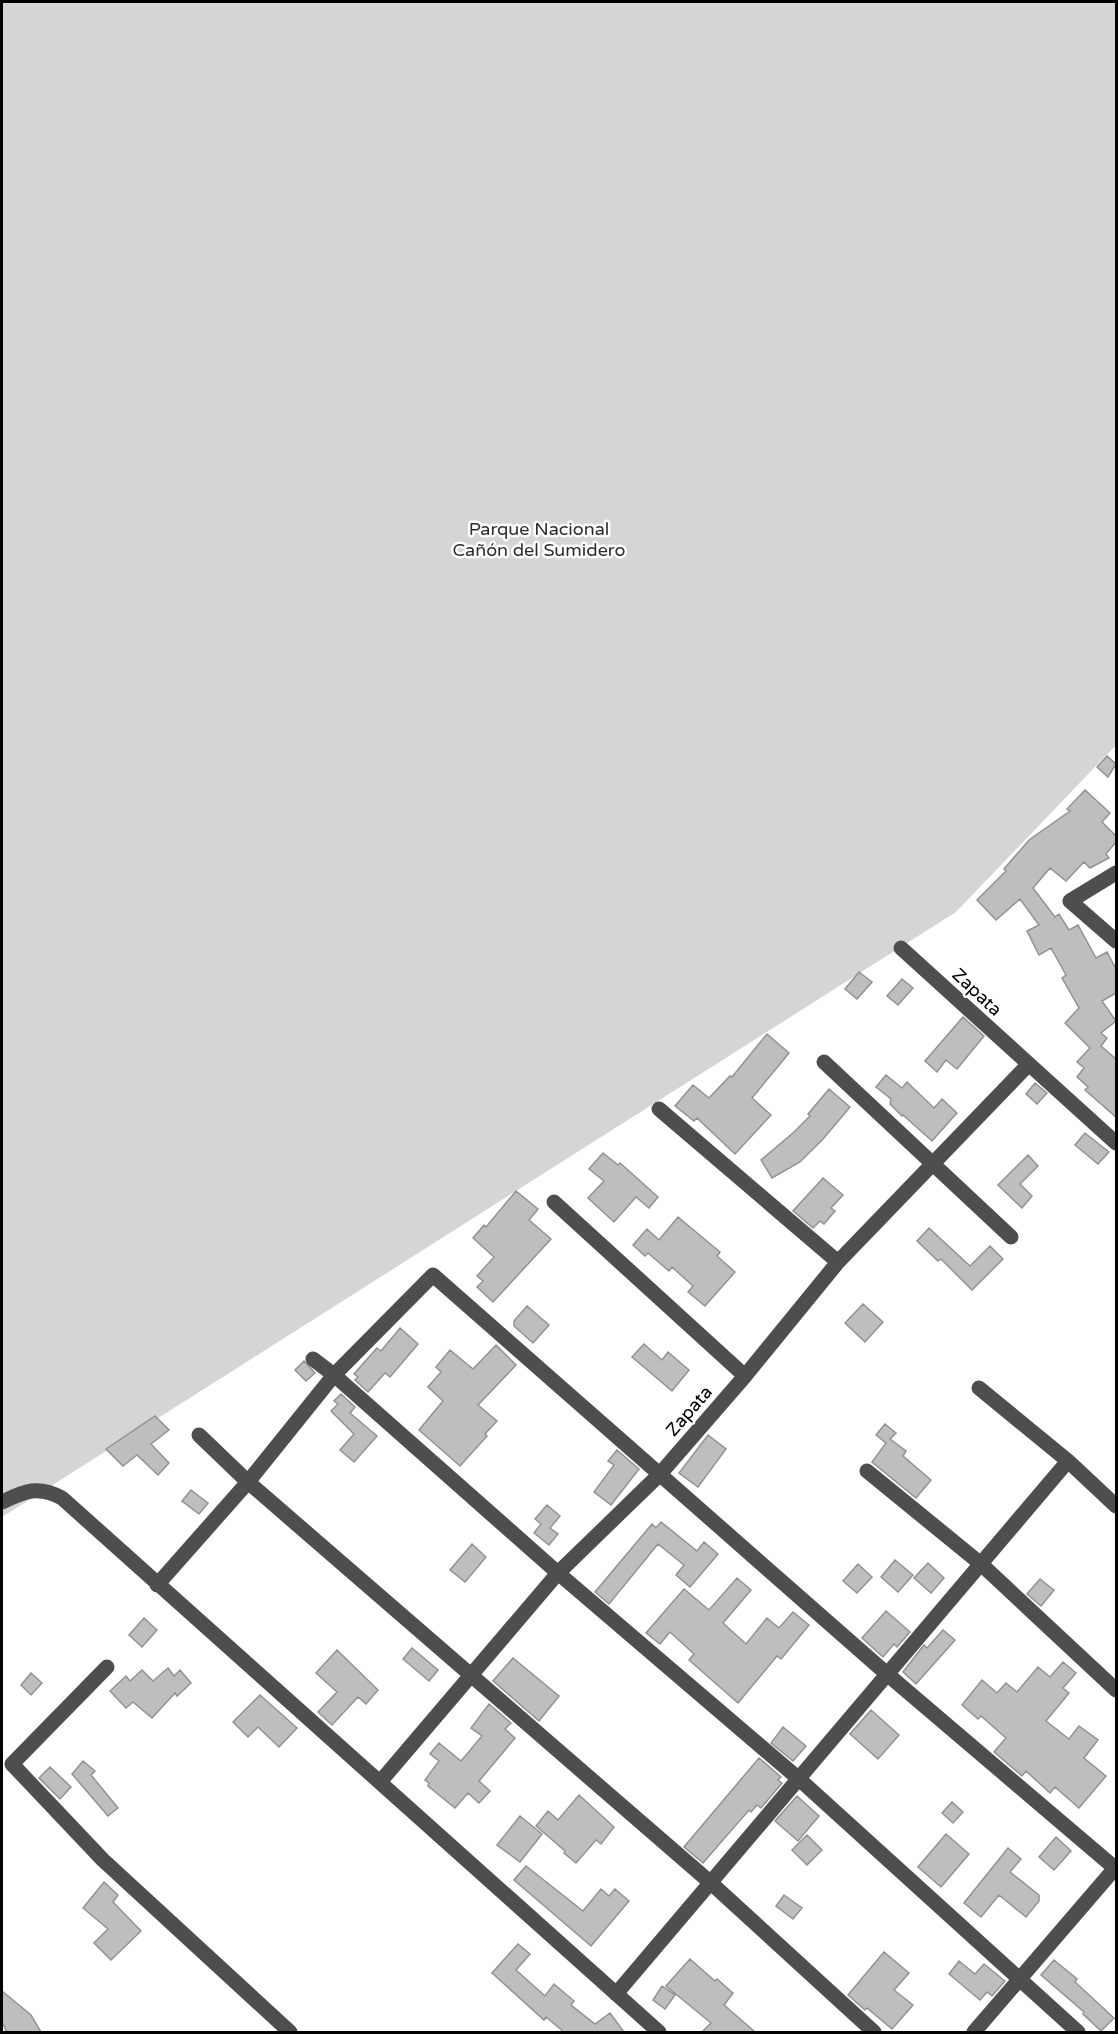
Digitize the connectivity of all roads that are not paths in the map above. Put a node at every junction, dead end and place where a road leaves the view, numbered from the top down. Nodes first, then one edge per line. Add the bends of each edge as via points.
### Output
1 (1116, 873) edge
2 (1116, 941) edge
3 (901, 948) dead end
4 (824, 1062) dead end
5 (1028, 1065) junction
6 (659, 1109) dead end
7 (1116, 1143) edge
8 (932, 1163) junction
9 (554, 1202) dead end
10 (1011, 1237) dead end
11 (838, 1262) junction
12 (313, 1359) dead end
13 (334, 1375) junction
14 (745, 1376) junction
15 (979, 1388) dead end
16 (199, 1435) dead end
17 (1068, 1461) junction
18 (867, 1471) dead end
19 (660, 1474) junction
20 (248, 1482) junction
21 (2, 1502) edge
22 (1116, 1506) edge
23 (981, 1564) junction
24 (558, 1573) junction
25 (157, 1585) junction
26 (107, 1667) dead end
27 (887, 1674) junction
28 (470, 1676) junction
29 (1116, 1690) edge
30 (799, 1779) junction
31 (381, 1782) junction
32 (1116, 1868) edge
33 (711, 1883) junction
34 (1020, 1979) junction
35 (616, 1994) junction
36 (290, 2032) edge
37 (659, 2032) edge
38 (874, 2032) edge
39 (974, 2032) edge
40 (1078, 2032) edge

1 - 2 street via 1070,901
3 - 5 street, Zapata
4 - 8 street
5 - 7 street, Zapata
5 - 8 street, Zapata
6 - 11 street
8 - 10 street
8 - 11 street, Zapata
9 - 14 street
11 - 14 street, Zapata
12 - 13 street
13 - 19 street via 433,1275
13 - 20 street
13 - 24 street
14 - 19 street, Zapata
15 - 17 street
16 - 20 street
17 - 22 street
17 - 23 street
18 - 23 street
19 - 24 street, Zapata
19 - 27 street
20 - 25 street
20 - 28 street
21 - 25 street via 21,1493 51,1492
23 - 27 street
23 - 29 street
24 - 28 street, Zapata
24 - 30 street
25 - 31 street
26 - 36 street via 12,1764 103,1860
27 - 30 street
27 - 32 street
28 - 31 street, Zapata
28 - 33 street
30 - 33 street
30 - 34 street
31 - 35 street
32 - 34 street
33 - 35 street
33 - 38 street
34 - 39 street
34 - 40 street
35 - 37 street

